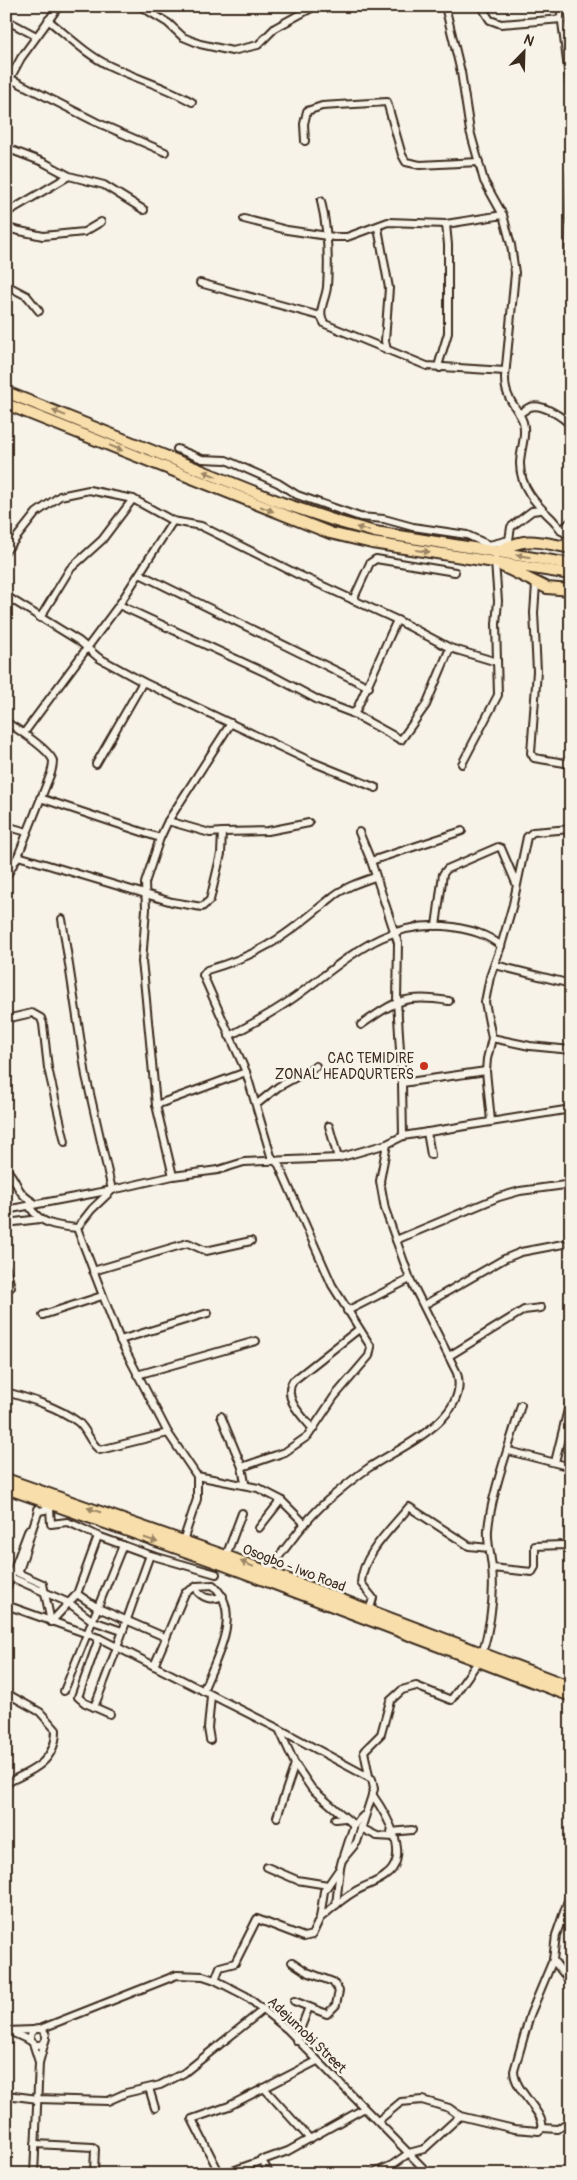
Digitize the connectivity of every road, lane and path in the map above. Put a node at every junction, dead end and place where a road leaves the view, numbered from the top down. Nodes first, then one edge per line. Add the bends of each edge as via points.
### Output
1 (58, 6) edge
2 (140, 6) edge
3 (315, 6) edge
4 (445, 6) edge
5 (481, 6) edge
6 (560, 6) edge
7 (562, 19) junction
8 (6, 20) edge
9 (48, 20) junction
10 (36, 36) junction
11 (11, 79) junction
12 (6, 86) edge
13 (571, 93) edge
14 (192, 102) dead end
15 (306, 141) dead end
16 (6, 148) edge
17 (165, 152) dead end
18 (479, 162) junction
19 (571, 174) edge
20 (69, 176) junction
21 (320, 201) dead end
22 (144, 210) dead end
23 (6, 213) edge
24 (503, 215) junction
25 (244, 219) dead end
26 (101, 222) dead end
27 (446, 224) junction
28 (6, 228) edge
29 (378, 228) junction
30 (327, 235) junction
31 (200, 283) dead end
32 (571, 284) edge
33 (6, 285) edge
34 (39, 310) dead end
35 (320, 316) junction
36 (387, 350) junction
37 (440, 368) junction
38 (505, 371) junction
39 (6, 392) edge
40 (6, 404) edge
41 (519, 414) junction
42 (571, 426) edge
43 (177, 449) dead end
44 (133, 499) junction
45 (540, 510) junction
46 (173, 520) junction
47 (571, 522) edge
48 (567, 532) edge
49 (568, 547) edge
50 (6, 551) edge
51 (496, 557) junction
52 (571, 564) edge
53 (455, 572) dead end
54 (140, 574) junction
55 (571, 574) edge
56 (536, 584) junction
57 (571, 590) edge
58 (6, 596) edge
59 (353, 600) junction
60 (119, 605) junction
61 (40, 618) junction
62 (397, 620) junction
63 (450, 648) junction
64 (88, 649) junction
65 (497, 662) junction
66 (143, 682) junction
67 (369, 687) junction
68 (352, 713) junction
69 (6, 722) edge
70 (231, 723) junction
71 (24, 733) junction
72 (96, 764) dead end
73 (462, 764) dead end
74 (571, 764) edge
75 (376, 788) dead end
76 (40, 798) junction
77 (168, 821) junction
78 (309, 823) dead end
79 (6, 826) edge
80 (571, 829) edge
81 (462, 831) dead end
82 (27, 832) junction
83 (222, 832) junction
84 (359, 832) dead end
85 (160, 838) junction
86 (18, 856) junction
87 (371, 860) junction
88 (6, 877) edge
89 (375, 877) junction
90 (516, 884) junction
91 (146, 895) junction
92 (62, 919) dead end
93 (436, 926) junction
94 (394, 932) junction
95 (502, 946) junction
96 (495, 965) junction
97 (571, 972) edge
98 (570, 984) edge
99 (396, 1001) junction
100 (449, 1001) dead end
101 (6, 1019) edge
102 (361, 1025) dead end
103 (229, 1036) junction
104 (492, 1038) junction
105 (571, 1050) edge
106 (316, 1066) dead end
107 (486, 1071) junction
108 (246, 1072) junction
109 (402, 1083) junction
110 (257, 1104) junction
111 (156, 1105) junction
112 (571, 1109) edge
113 (491, 1122) junction
114 (329, 1126) dead end
115 (427, 1132) junction
116 (403, 1136) junction
117 (65, 1142) dead end
118 (387, 1144) junction
119 (431, 1155) dead end
120 (338, 1158) junction
121 (275, 1161) junction
122 (6, 1169) edge
123 (173, 1176) junction
124 (565, 1186) dead end
125 (112, 1190) junction
126 (22, 1196) junction
127 (33, 1205) junction
128 (21, 1207) junction
129 (6, 1210) edge
130 (40, 1220) junction
131 (6, 1223) edge
132 (77, 1228) junction
133 (396, 1240) junction
134 (251, 1241) dead end
135 (563, 1244) dead end
136 (6, 1268) edge
137 (93, 1271) junction
138 (410, 1279) junction
139 (11, 1287) dead end
140 (102, 1296) junction
141 (424, 1305) junction
142 (541, 1308) dead end
143 (348, 1311) junction
144 (208, 1314) dead end
145 (43, 1315) dead end
146 (359, 1329) junction
147 (120, 1340) junction
148 (256, 1341) dead end
149 (449, 1356) junction
150 (138, 1375) junction
151 (6, 1392) edge
152 (571, 1397) edge
153 (521, 1405) dead end
154 (220, 1416) dead end
155 (313, 1429) junction
156 (168, 1433) junction
157 (509, 1451) junction
158 (555, 1462) junction
159 (242, 1467) junction
160 (571, 1467) edge
161 (197, 1476) junction
162 (6, 1479) edge
163 (245, 1483) junction
164 (6, 1488) edge
165 (281, 1500) junction
166 (38, 1507) junction
167 (242, 1512) dead end
168 (306, 1524) junction
169 (132, 1528) junction
170 (259, 1528) dead end
171 (98, 1536) junction
172 (183, 1541) junction
173 (123, 1545) junction
174 (571, 1547) edge
175 (489, 1548) junction
176 (150, 1555) junction
177 (222, 1560) junction
178 (492, 1568) junction
179 (267, 1572) junction
180 (216, 1574) junction
181 (9, 1576) edge
182 (213, 1584) junction
183 (198, 1586) junction
184 (6, 1590) edge
185 (46, 1592) junction
186 (77, 1594) junction
187 (223, 1596) junction
188 (69, 1604) junction
189 (6, 1605) edge
190 (98, 1608) junction
191 (369, 1612) junction
192 (93, 1621) junction
193 (51, 1622) junction
194 (125, 1622) junction
195 (122, 1631) junction
196 (87, 1635) junction
197 (165, 1637) junction
198 (99, 1638) junction
199 (118, 1647) junction
200 (480, 1659) junction
201 (154, 1666) junction
202 (570, 1687) edge
203 (64, 1691) dead end
204 (203, 1691) junction
205 (6, 1693) edge
206 (211, 1696) junction
207 (94, 1707) junction
208 (110, 1714) dead end
209 (279, 1729) junction
210 (210, 1740) dead end
211 (295, 1764) junction
212 (369, 1776) junction
213 (6, 1783) edge
214 (372, 1794) junction
215 (364, 1816) junction
216 (277, 1817) dead end
217 (345, 1818) junction
218 (335, 1819) dead end
219 (354, 1825) junction
220 (361, 1828) junction
221 (412, 1830) dead end
222 (393, 1834) junction
223 (342, 1860) junction
224 (267, 1867) dead end
225 (340, 1868) junction
226 (328, 1885) junction
227 (571, 1892) edge
228 (336, 1905) junction
229 (320, 1918) junction
230 (553, 1960) junction
231 (292, 1962) dead end
232 (215, 1980) junction
233 (571, 1983) edge
234 (294, 2001) dead end
235 (309, 2008) junction
236 (264, 2009) junction
237 (58, 2024) junction
238 (37, 2030) junction
239 (8, 2031) edge
240 (45, 2040) junction
241 (296, 2040) junction
242 (32, 2042) junction
243 (317, 2061) junction
244 (39, 2063) junction
245 (149, 2088) junction
246 (264, 2088) junction
247 (6, 2095) edge
248 (38, 2099) junction
249 (155, 2108) dead end
250 (363, 2109) junction
251 (460, 2116) junction
252 (571, 2120) edge
253 (378, 2121) junction
254 (542, 2128) junction
255 (310, 2139) junction
256 (35, 2144) junction
257 (409, 2154) junction
258 (261, 2159) junction
259 (94, 2172) dead end
260 (34, 2174) edge
261 (222, 2174) edge
262 (270, 2174) edge
263 (372, 2174) edge
264 (429, 2174) edge

1 - 9 street
2 - 3 street via 183,36 200,44 232,51 258,45 275,28
4 - 18 street
5 - 7 street via 490,20 501,24
6 - 7 street
7 - 13 street
8 - 10 street
9 - 10 street
9 - 14 street via 92,56
10 - 11 street
11 - 12 street
11 - 17 street
15 - 18 street via 304,124 307,111 322,106 387,102 406,162 420,165
16 - 20 street
18 - 24 street via 486,186
19 - 32 street
20 - 22 street via 104,185
20 - 23 street
21 - 30 street
24 - 27 street
24 - 38 street via 515,273
25 - 30 street via 287,230
26 - 28 street via 84,232 43,236
27 - 29 street via 401,221 388,222
27 - 37 street via 448,333
29 - 30 street via 347,237
29 - 36 street via 389,288
30 - 35 street via 328,286
31 - 35 street
33 - 34 street via 27,296
35 - 36 street via 329,327
36 - 37 street
37 - 38 street
38 - 41 street via 507,392
51 -> 39 main road via 376,532 282,503
40 -> 51 main road via 330,533 372,543
41 - 42 street via 537,407 556,414
41 - 45 street via 525,433 520,473
43 - 45 street via 202,459 226,460 297,495 343,512 413,527 467,534 489,545 509,540 511,528 532,511
44 - 46 street
44 - 50 street via 89,490 60,496 36,513
44 - 61 street via 102,540 70,569
45 - 48 street
46 - 54 street
46 - 59 street via 201,526
47 - 48 street
48 - 49 street
49 - 51 main road via 527,541 514,543
52 -> 51 main road
51 - 55 main road
51 - 56 main road
51 - 65 street
53 - 59 street via 376,559 370,563
54 - 60 street
54 - 67 street
56 - 57 main road
56 - 74 street via 537,671 531,754 534,758
58 - 61 street
59 - 62 street
60 - 64 street
60 - 68 street via 318,700
61 - 64 street
62 - 63 street
62 - 67 street
63 - 65 street
63 - 68 street via 426,705 401,740
64 - 66 street
64 - 71 street
65 - 73 street via 498,695
66 - 70 street
66 - 72 street
67 - 68 street
69 - 71 street
70 - 75 street
70 - 77 street
71 - 76 street via 53,762
76 - 82 street
76 - 85 street
77 - 83 street via 210,833
77 - 85 street
78 - 83 street via 268,831
79 - 82 street
80 - 90 street via 529,834
81 - 87 street
82 - 86 street
83 - 91 street via 221,854 208,904 194,907
84 - 87 street
85 - 91 street via 145,883
86 - 88 street
86 - 91 street
87 - 89 street
89 - 94 street
89 - 103 street via 330,898 269,945 204,973 202,978
90 - 93 street via 501,848 494,846 448,869 443,874
90 - 95 street
91 - 111 street via 142,962
92 - 125 street via 86,1076
93 - 94 street
93 - 95 street via 484,934
94 - 99 street via 398,943
94 - 103 street via 371,941 296,997
95 - 96 street
96 - 98 street
96 - 104 street via 485,1002
97 - 98 street
99 - 100 street via 409,998
99 - 102 street
99 - 109 street
101 - 117 street via 32,1013 44,1024 48,1068
103 - 108 street
104 - 105 street
104 - 107 street
106 - 110 street
107 - 109 street
107 - 113 street
108 - 110 street
108 - 111 street
109 - 116 street
110 - 121 street
111 - 123 street
112 - 113 street
113 - 115 street
114 - 120 street
115 - 116 street
115 - 119 street
116 - 118 street
118 - 120 street
118 - 133 street via 380,1181
120 - 121 street
121 - 123 street via 244,1162 194,1175
121 - 143 street via 332,1285
122 - 126 street
123 - 125 street
124 - 133 street via 506,1195
125 - 127 street
125 - 132 street
126 - 127 street
126 - 128 street
127 - 128 street
127 - 130 street
128 - 129 street
130 - 131 street
130 - 132 street
132 - 137 street
133 - 138 street
134 - 137 street via 206,1251 188,1243
135 - 141 street via 504,1259
136 - 139 street
137 - 140 street
138 - 141 street
138 - 143 street
140 - 145 street
140 - 147 street
141 - 149 street
142 - 149 street via 524,1310
143 - 146 street
144 - 147 street
146 - 155 street via 372,1351 334,1397
146 - 155 street via 293,1380 290,1386 290,1399
147 - 150 street
148 - 150 street
149 - 168 street via 459,1378 457,1394 434,1428 366,1469 327,1500
150 - 156 street
151 - 156 street via 41,1403 80,1423 100,1450
152 - 158 street
153 - 157 street
154 - 159 street
155 - 159 street via 293,1448
156 - 161 street
157 - 158 street
157 - 175 street via 495,1495 488,1530
158 - 160 street
159 - 163 street
161 - 163 street
161 - 172 street via 197,1499
169 -> 162 main road, Osogbo - Iwo Road
163 - 165 street
164 - 166 main road, Osogbo - Iwo Road
165 - 168 street
165 - 170 street
166 - 169 main road, Osogbo - Iwo Road
166 - 171 street via 50,1509 51,1524 67,1522
166 - 181 street
166 - 185 street via 18,1573 43,1584
167 - 177 street
168 - 179 street
169 - 172 main road, Osogbo - Iwo Road
169 -> 177 main road, Osogbo - Iwo Road
171 - 173 street
171 - 186 street
172 - 177 main road, Osogbo - Iwo Road
173 - 176 street
173 - 190 street
174 - 178 street via 535,1546 532,1572
175 - 178 street
175 - 191 street via 469,1546 409,1507 369,1559 362,1575 362,1583 374,1598
176 - 180 street
176 - 194 street
179 -> 177 main road, Osogbo - Iwo Road
177 - 180 street
177 - 200 main road, Osogbo - Iwo Road
178 - 200 street via 489,1626
179 - 191 main road, Osogbo - Iwo Road
180 - 182 street
181 - 184 street
181 - 185 street
182 - 183 street
182 - 187 street
183 - 187 street via 198,1592 206,1598
183 - 197 street via 185,1593
185 - 188 street
185 - 193 street
186 - 188 street
186 - 190 street
187 - 204 street via 226,1626
188 - 192 street
188 - 193 street
189 - 193 street
190 - 192 street
190 - 194 street
191 - 200 main road, Osogbo - Iwo Road
192 - 195 street
192 - 196 street
193 - 196 street
194 - 195 street
194 - 197 street
195 - 199 street
196 - 198 street
196 - 203 street
197 - 201 street
198 - 199 street
198 - 207 street via 78,1695 80,1700
199 - 201 street
199 - 207 street
200 - 202 main road, Osogbo - Iwo Road
200 - 212 street via 451,1700 416,1686 402,1690 390,1701 381,1734 364,1751
201 - 204 street
204 - 206 street
205 - 213 street via 40,1712 56,1730 54,1750 47,1760
206 - 209 street
206 - 210 street
207 - 208 street
209 - 211 street
209 - 212 street
211 - 216 street
211 - 217 street via 312,1788
212 - 214 street via 374,1784
214 - 215 street
214 - 222 street
215 - 219 street
215 - 220 street
217 - 218 street
217 - 219 street
219 - 223 street
220 - 222 street via 377,1836
220 - 223 street via 357,1842
221 - 222 street
222 - 228 street via 399,1856 390,1871
223 - 225 street
224 - 226 street via 297,1880
225 - 226 street
225 - 228 street
226 - 229 street via 321,1902
227 - 230 street via 556,1935
228 - 229 street
229 - 232 street via 312,1935 304,1937 256,1920 235,1963 220,1968
230 - 233 street
230 - 254 street via 530,2015 514,2071 521,2092 542,2120
231 - 235 street via 338,1987 339,1996 330,2013 323,2014
232 - 236 street, Adejumobi Street
232 - 237 street, Adejumobi Street via 203,1976 177,1976
234 - 235 street
235 - 241 street
236 - 241 street, Adejumobi Street
236 - 245 street via 184,2073
237 - 238 street, Adejumobi Street
237 - 240 street
238 - 239 street, Adejumobi Street
238 - 240 street via 44,2032
238 - 242 street via 30,2035
239 - 242 street
240 - 242 street via 38,2045
240 - 244 street
241 - 243 street, Adejumobi Street
242 - 244 street
243 - 246 street
243 - 250 street, Adejumobi Street
244 - 248 street
245 - 248 street via 108,2101
245 - 249 street
246 - 255 street
246 - 261 street via 192,2119
247 - 248 street
248 - 256 street
250 - 253 street, Adejumobi Street
250 - 255 street
251 - 253 street via 449,2108 422,2100 401,2102
251 - 254 street via 514,2129 539,2131
251 - 257 street via 424,2149
252 - 254 street via 558,2129
253 - 257 street, Adejumobi Street
255 - 258 street via 288,2151
256 - 259 street via 92,2147 95,2149
256 - 260 street
257 - 263 street
257 - 264 street, Adejumobi Street
258 - 261 street
258 - 262 street

